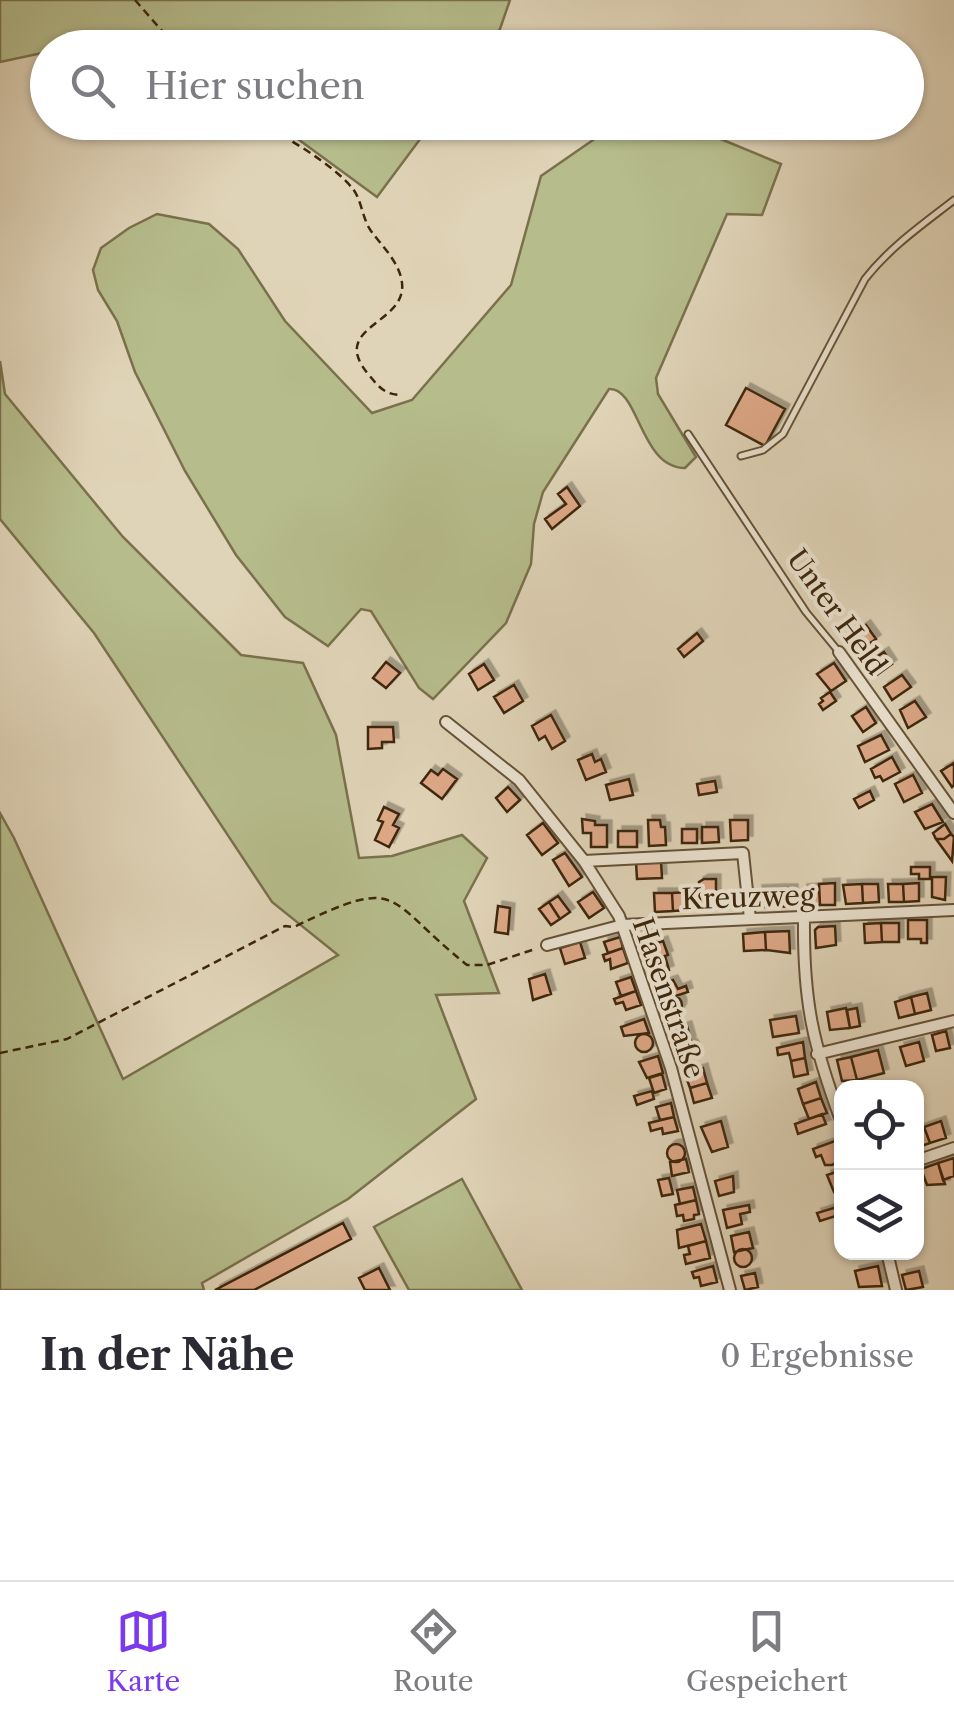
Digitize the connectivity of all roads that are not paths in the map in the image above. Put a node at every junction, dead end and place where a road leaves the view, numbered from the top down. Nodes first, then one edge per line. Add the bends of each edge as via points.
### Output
1 (954, 200) edge
2 (688, 434) dead end
3 (741, 456) dead end
4 (839, 652) joint
5 (446, 722) dead end
6 (954, 812) edge
7 (584, 860) junction
8 (954, 910) edge
9 (804, 918) junction
10 (750, 919) junction
11 (623, 925) junction
12 (548, 945) road end
13 (954, 1020) edge
14 (817, 1054) junction
15 (834, 1101) edge
16 (954, 1148) edge
17 (924, 1157) edge
18 (890, 1260) edge
19 (730, 1290) edge
20 (896, 1290) edge

1 - 3 lane via 878,262 783,434
2 - 4 lane, Unter Held
4 - 6 street, Unter Held
5 - 7 street, Hasenstraße via 519,780
7 - 10 street via 743,853
7 - 11 street, Hasenstraße
8 - 9 street, Kreuzweg
9 - 10 street, Kreuzweg
9 - 14 street via 804,986
10 - 11 street, Kreuzweg
11 - 12 street, Kreuzweg
11 - 19 street, Hasenstraße via 671,1068
13 - 14 street
14 - 15 street
16 - 17 street
18 - 20 street

